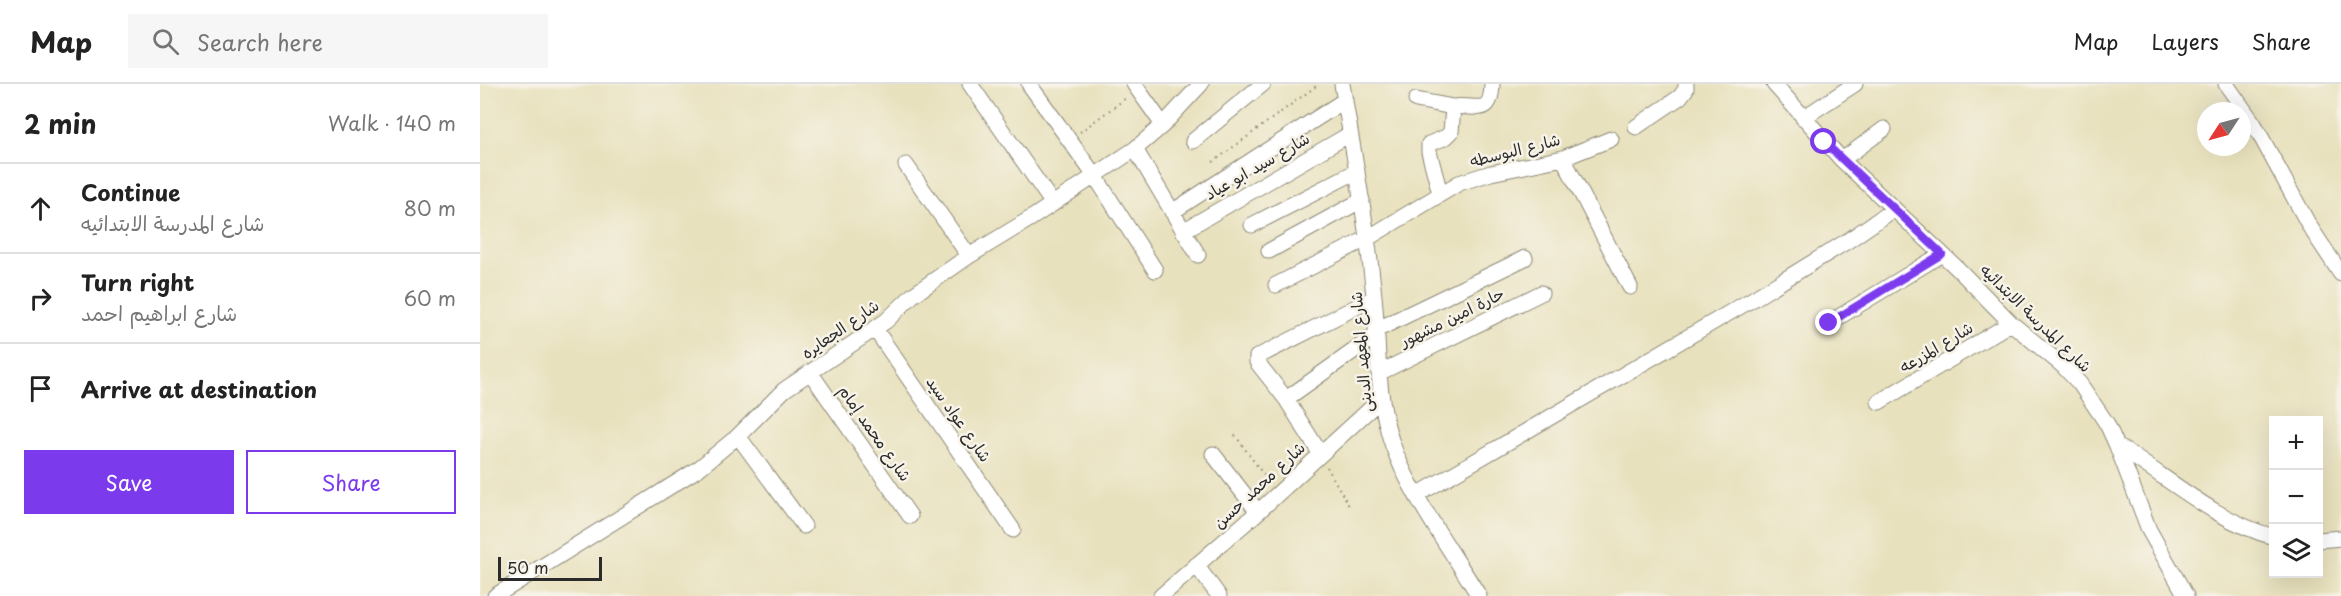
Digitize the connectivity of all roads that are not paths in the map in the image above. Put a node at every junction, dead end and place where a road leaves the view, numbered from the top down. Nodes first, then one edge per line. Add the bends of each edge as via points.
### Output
1 (970, 84) edge
2 (1029, 84) edge
3 (1201, 84) edge
4 (1263, 84) edge
5 (1342, 84) edge
6 (1492, 84) edge
7 (1686, 84) edge
8 (1774, 84) edge
9 (1855, 84) edge
10 (2226, 84) edge
11 (1136, 87) edge
12 (1345, 100) junction
13 (1416, 100) dead end
14 (1453, 107) junction
15 (1803, 117) junction
16 (1163, 124) junction
17 (1636, 128) dead end
18 (1884, 129) dead end
19 (1350, 134) junction
20 (1611, 139) dead end
21 (1193, 141) dead end
22 (1135, 149) junction
23 (1563, 158) junction
24 (1842, 160) junction
25 (906, 165) dead end
26 (1357, 171) junction
27 (1095, 176) junction
28 (1440, 193) junction
29 (1362, 200) junction
30 (1053, 204) junction
31 (1894, 209) junction
32 (1172, 212) junction
33 (1252, 225) dead end
34 (1183, 231) junction
35 (1368, 238) junction
36 (1269, 251) dead end
37 (1942, 254) junction
38 (1198, 255) dead end
39 (969, 256) junction
40 (1525, 258) dead end
41 (1155, 270) dead end
42 (2341, 273) edge
43 (1276, 285) dead end
44 (1630, 287) dead end
45 (1541, 292) dead end
46 (1374, 298) junction
47 (1829, 323) dead end
48 (2010, 323) junction
49 (875, 328) junction
50 (1376, 333) junction
51 (810, 372) junction
52 (1379, 374) junction
53 (1286, 399) junction
54 (1381, 399) junction
55 (1880, 402) dead end
56 (738, 436) junction
57 (2117, 446) junction
58 (1320, 453) junction
59 (1212, 454) dead end
60 (1417, 495) junction
61 (1258, 512) junction
62 (910, 516) dead end
63 (804, 526) dead end
64 (1013, 530) dead end
65 (2269, 535) edge
66 (2341, 538) edge
67 (2323, 540) edge
68 (1196, 565) junction
69 (495, 596) edge
70 (1161, 596) edge
71 (1219, 596) edge
72 (1479, 596) edge
73 (2186, 596) edge

1 - 30 street
2 - 27 street
3 - 16 street, شارع الجعايره
4 - 21 street
5 - 12 street, شارع المعهد الدينى
6 - 14 street via 1488,105
7 - 17 street via 1680,97
8 - 15 street, شارع المدرسة الابتدائيه
9 - 15 street
10 - 42 street via 2259,132 2310,227
11 - 16 street
12 - 19 street, شارع المعهد الدينى
12 - 32 street
13 - 14 street
14 - 28 street via 1451,132 1432,141 1428,148
15 - 24 street, شارع المدرسة الابتدائيه
16 - 22 street, شارع الجعايره
18 - 24 street
19 - 26 street, شارع المعهد الدينى
19 - 34 street, شارع سيد ابو عياد
20 - 23 street, شارع البوسطه
22 - 27 street, شارع الجعايره
22 - 32 street
23 - 28 street, شارع البوسطه via 1474,177
23 - 44 street
24 - 31 street, شارع المدرسة الابتدائيه
25 - 39 street
26 - 29 street, شارع المعهد الدينى
26 - 33 street
27 - 30 street, شارع الجعايره
27 - 41 street
28 - 35 street, شارع البوسطه
29 - 35 street, شارع المعهد الدينى
29 - 36 street
30 - 39 street, شارع الجعايره
31 - 37 street, شارع المدرسة الابتدائيه
31 - 60 street via 1753,299
32 - 34 street
34 - 38 street
35 - 43 street, شارع البوسطه
35 - 46 street, شارع المعهد الدينى
37 - 47 street
37 - 48 street, شارع المدرسة الابتدائيه
39 - 49 street, شارع الجعايره
40 - 50 street
45 - 52 street, حارة امين مشهور
46 - 50 street, شارع المعهد الدينى
46 - 53 street via 1257,357
48 - 55 street, شارع المزرعه
48 - 57 street, شارع المدرسة الابتدائيه via 2079,384
49 - 51 street, شارع الجعايره
49 - 64 street, شارع عواد سيد
50 - 52 street, شارع المعهد الدينى
50 - 53 street
51 - 56 street, شارع الجعايره via 784,390
51 - 62 street, شارع محمد إمام
52 - 54 street, شارع المعهد الدينى
53 - 58 street
54 - 58 street, شارع محمد حسن
54 - 60 street, شارع المعهد الدينى via 1396,455
56 - 63 street
56 - 69 street, شارع الجعايره via 698,469
57 - 65 street via 2236,524
57 - 73 street, شارع المدرسة الابتدائيه via 2149,530
58 - 61 street, شارع محمد حسن
59 - 61 street
60 - 72 street, شارع المعهد الدينى
61 - 68 street, شارع محمد حسن
66 - 67 street
68 - 70 street, شارع محمد حسن
68 - 71 street

